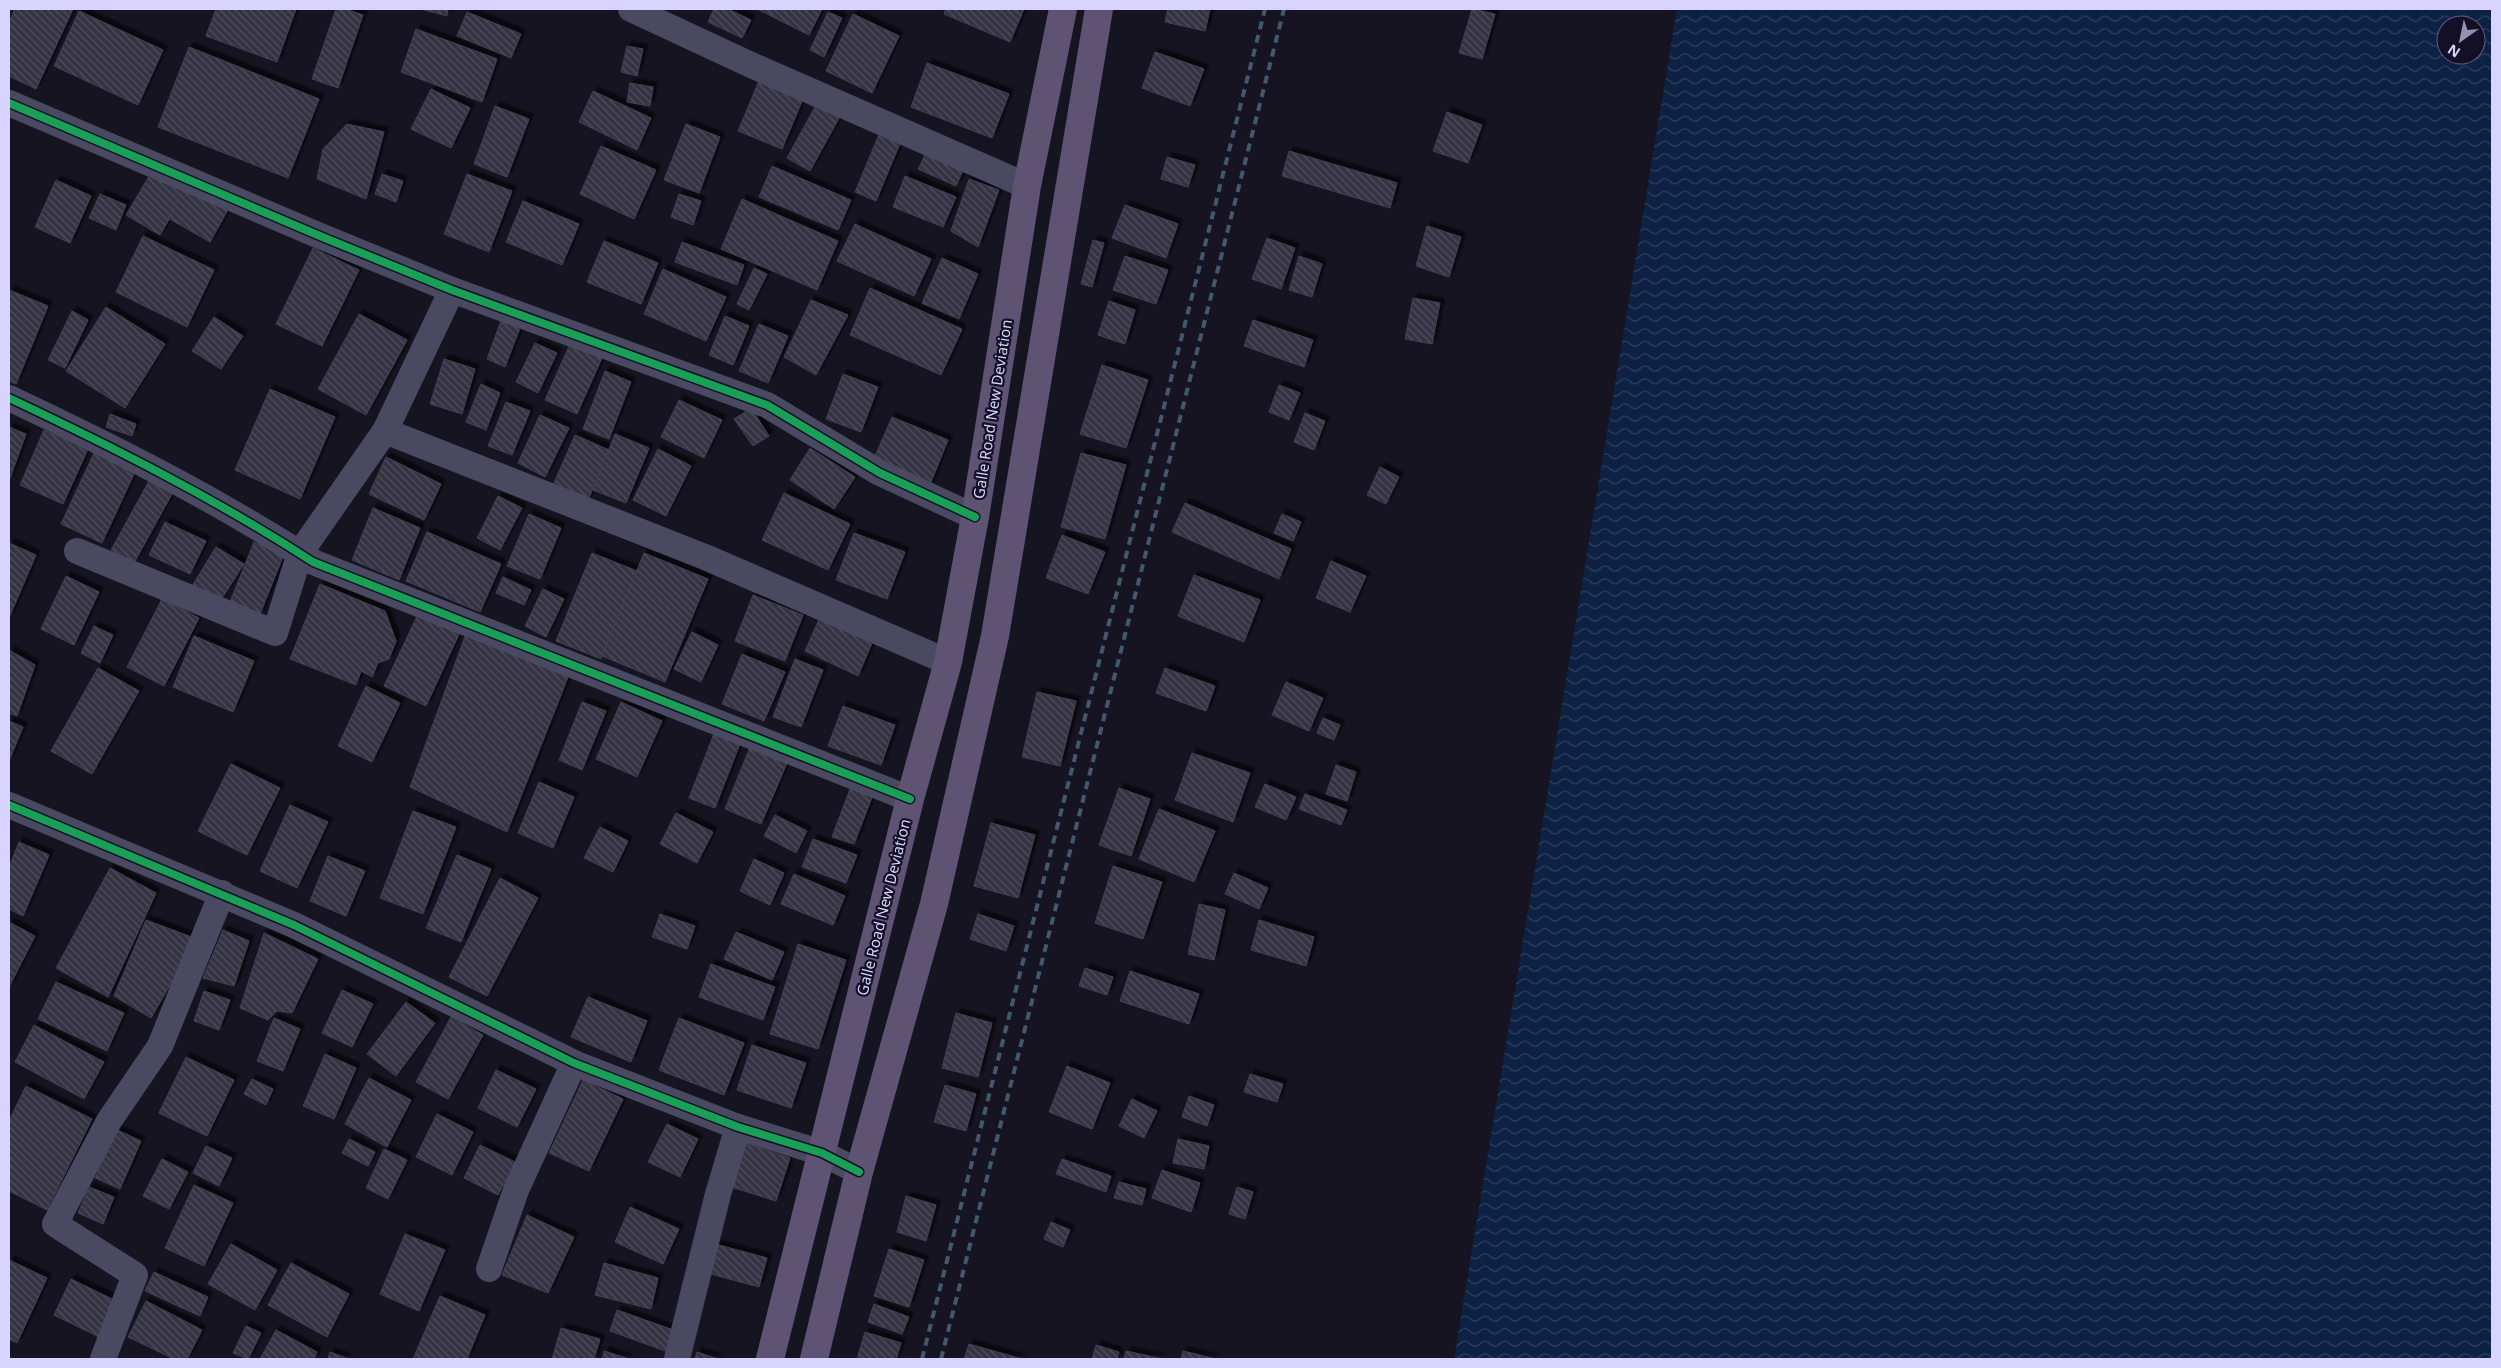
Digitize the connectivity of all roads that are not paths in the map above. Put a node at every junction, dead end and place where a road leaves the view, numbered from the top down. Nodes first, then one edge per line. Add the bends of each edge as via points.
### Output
1 (631, 9) edge
2 (1063, 9) edge
3 (1099, 9) edge
4 (9, 103) edge
5 (1027, 186) junction
6 (452, 290) junction
7 (9, 398) edge
8 (385, 431) junction
9 (975, 517) junction
10 (77, 551) dead end
11 (300, 553) junction
12 (948, 662) junction
13 (910, 799) junction
14 (9, 805) edge
15 (222, 893) junction
16 (574, 1063) junction
17 (738, 1127) junction
18 (822, 1153) junction
19 (859, 1172) junction
20 (489, 1270) dead end
21 (103, 1359) edge
22 (677, 1359) edge
23 (770, 1359) edge
24 (814, 1359) edge

1 - 5 street
2 - 5 main road, Galle Road New Deviation
3 - 19 main road via 995,636 934,904
4 - 6 street
5 - 9 main road, Galle Road New Deviation
6 - 8 street
6 - 9 street via 767,405 880,473
7 - 11 street via 101,442 260,527
8 - 11 street
8 - 12 street via 705,558
9 - 12 main road, Galle Road New Deviation
10 - 11 street via 274,633
11 - 13 street via 313,562
12 - 13 main road, Galle Road New Deviation
13 - 18 main road, Galle Road New Deviation
14 - 15 street
15 - 16 street
15 - 21 street via 160,1046 109,1121 55,1224 135,1275
16 - 17 street
16 - 20 street via 516,1190
17 - 18 street
17 - 22 street
18 - 19 street
18 - 23 main road, Galle Road New Deviation
19 - 24 main road

